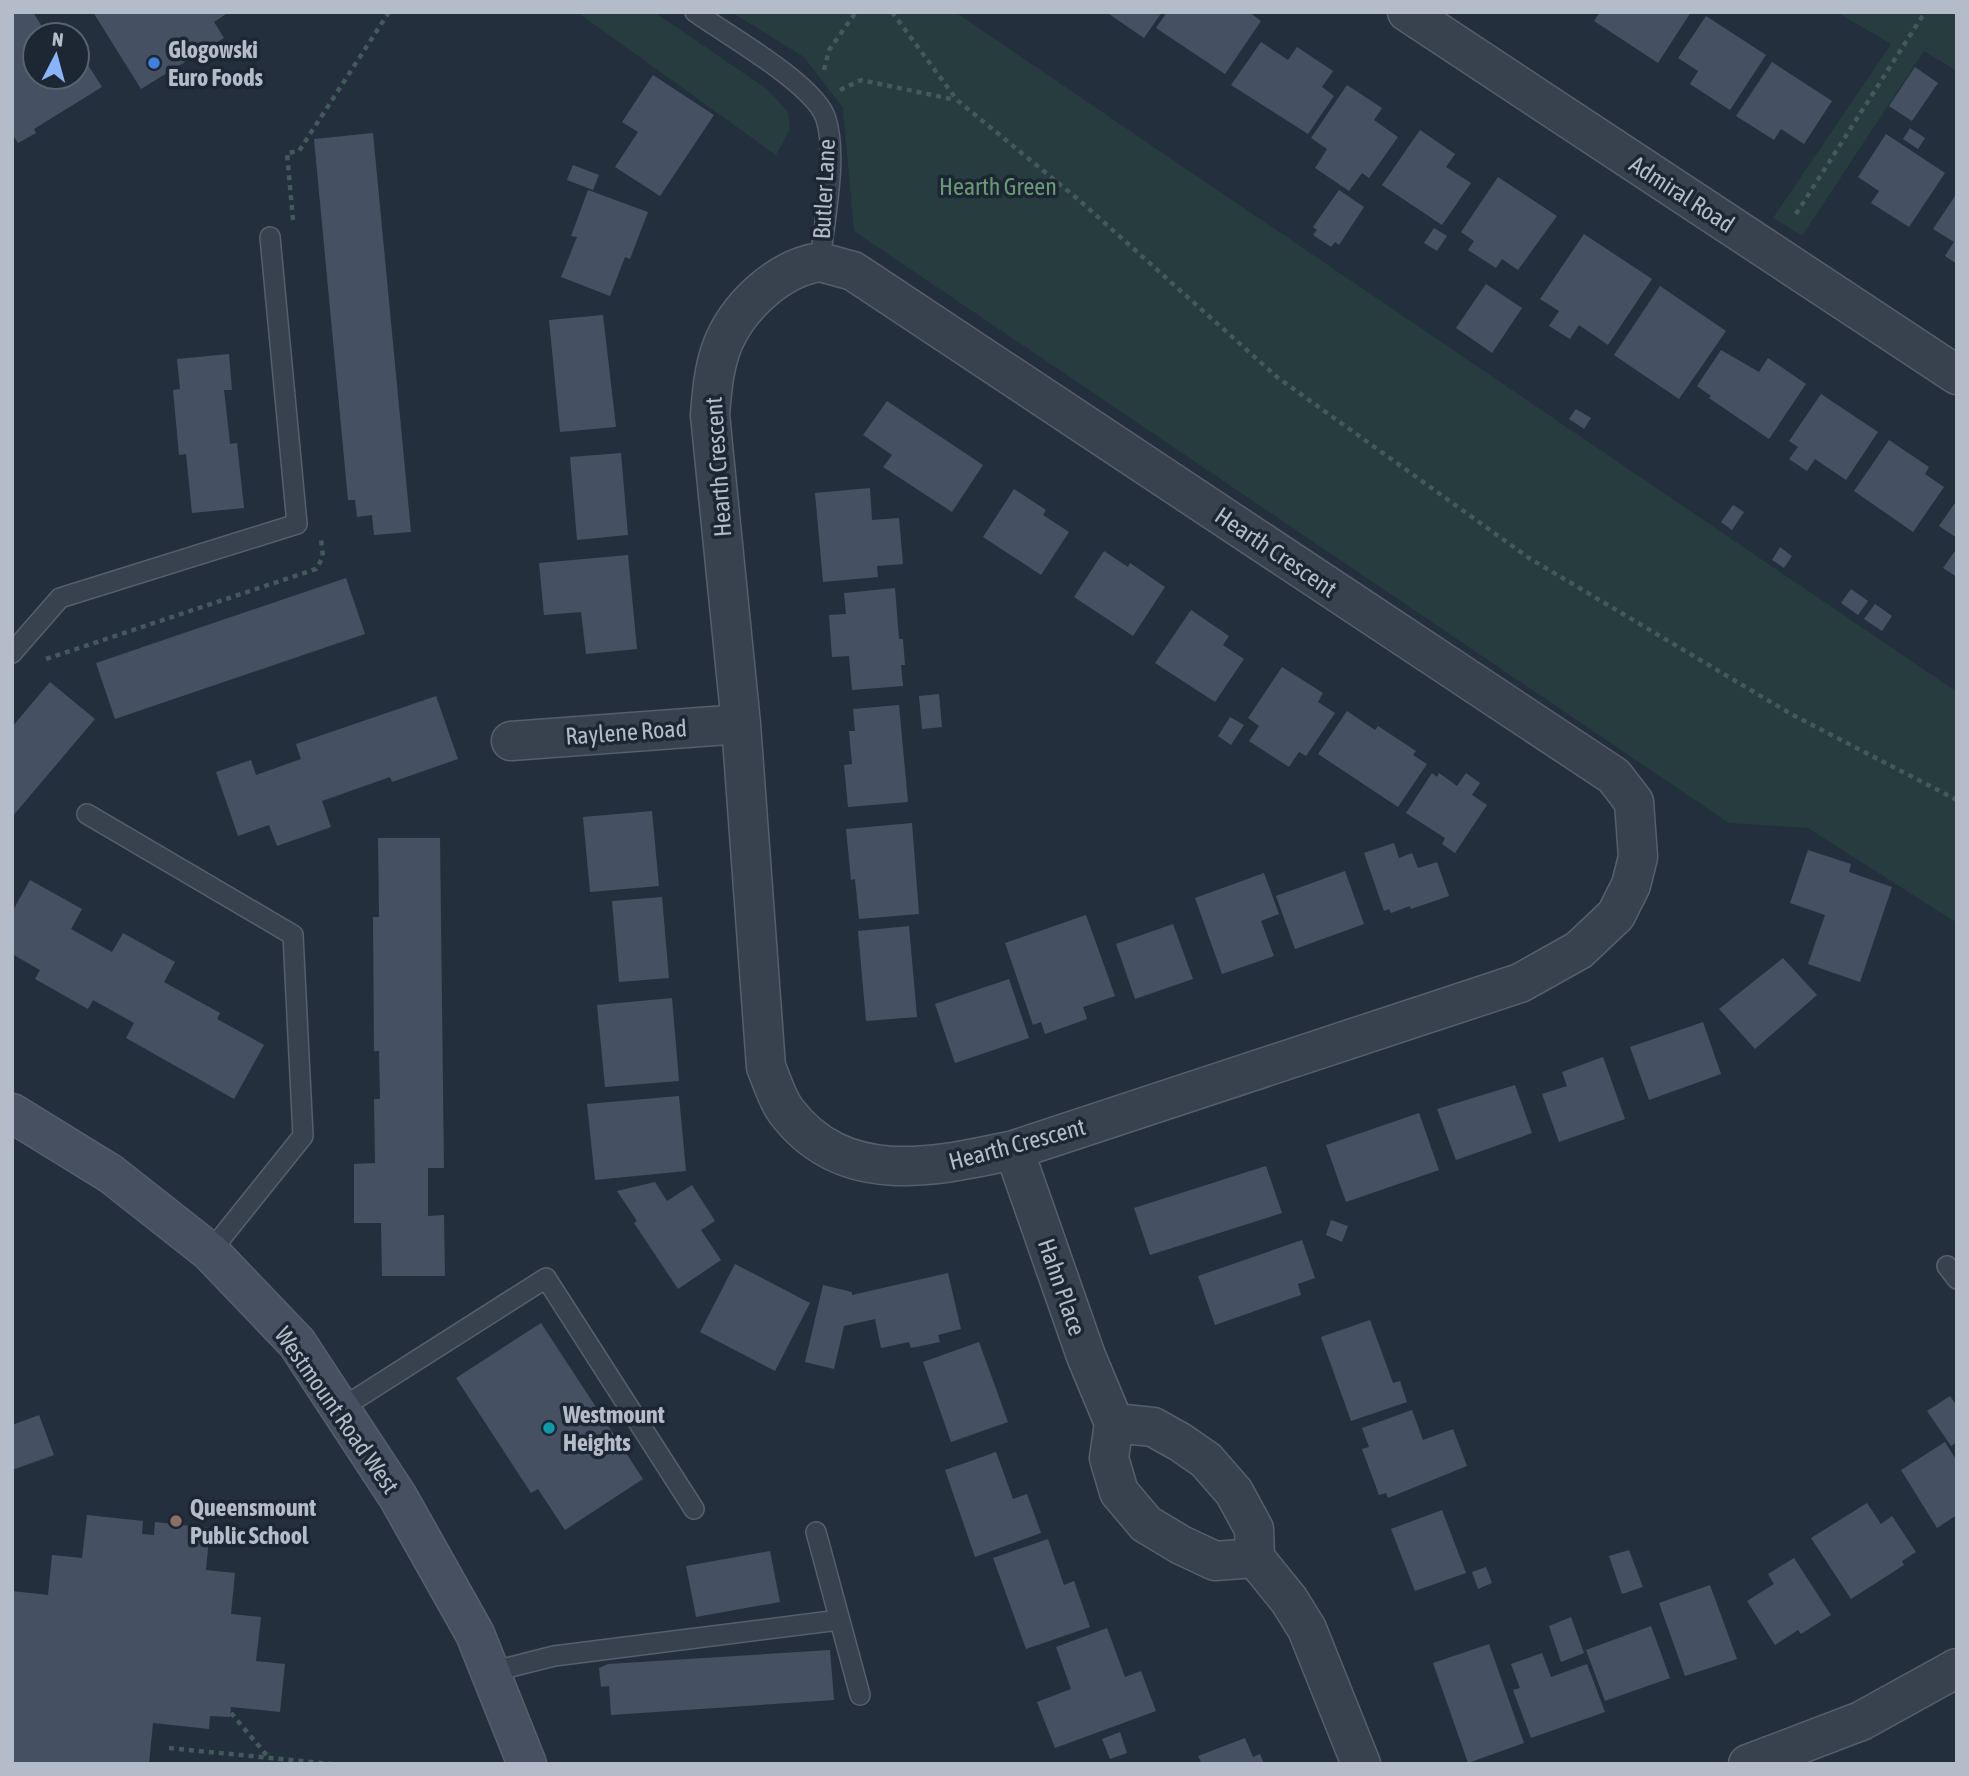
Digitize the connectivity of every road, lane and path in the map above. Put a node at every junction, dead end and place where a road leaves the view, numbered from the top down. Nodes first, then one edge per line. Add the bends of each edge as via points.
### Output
1 (389, 12) edge
2 (695, 12) edge
3 (856, 12) edge
4 (892, 12) edge
5 (1408, 12) edge
6 (1925, 12) edge
7 (957, 100) junction
8 (816, 101) junction
9 (1796, 214) dead end
10 (293, 223) dead end
11 (270, 237) dead end
12 (820, 262) junction
13 (1957, 375) edge
14 (320, 529) dead end
15 (12, 653) edge
16 (34, 663) dead end
17 (741, 723) junction
18 (511, 741) dead end
19 (1957, 800) edge
20 (87, 814) dead end
21 (12, 1113) edge
22 (1014, 1150) junction
23 (211, 1252) junction
24 (340, 1409) junction
25 (1114, 1423) junction
26 (694, 1509) dead end
27 (816, 1532) dead end
28 (1255, 1558) junction
29 (839, 1620) junction
30 (1957, 1668) edge
31 (491, 1672) junction
32 (860, 1695) dead end
33 (231, 1713) dead end
34 (169, 1748) dead end
35 (269, 1758) junction
36 (283, 1761) edge
37 (332, 1764) edge
38 (527, 1764) edge
39 (1361, 1764) edge
40 (1748, 1764) edge

1 - 10 path via 299,151 288,153
2 - 8 lane, Butler Lane via 801,85
3 - 8 path via 829,50
4 - 7 path
5 - 13 street, Admiral Road
6 - 9 path
7 - 8 path via 861,80
7 - 19 path via 1079,200 1277,377 1529,558 1791,714
8 - 12 lane, Butler Lane via 826,117 831,147
11 - 15 lane via 297,524 60,598
12 - 17 street, Hearth Crescent via 800,265 770,284 745,310 725,339 713,380 710,415
12 - 22 street, Hearth Crescent via 853,271 876,286 1614,776 1634,802 1638,858 1631,885 1616,915 1579,950 1520,983
14 - 16 path via 323,557 316,569
17 - 18 street, Raylene Road
17 - 22 street, Hearth Crescent via 766,1067 784,1109 812,1141 889,1168 934,1167
20 - 23 lane via 293,935 303,1136
21 - 23 main road, Westmount Road West via 111,1174
22 - 25 street, Hahn Place
23 - 24 main road, Westmount Road West via 297,1343
24 - 26 lane via 546,1278
24 - 31 main road, Westmount Road West via 398,1497 475,1634
25 - 28 street via 1153,1427 1206,1460 1234,1492 1254,1529
25 - 28 street via 1108,1458 1119,1492 1146,1524 1215,1561
27 - 29 lane
28 - 39 street via 1307,1629
29 - 31 lane via 554,1656
29 - 32 lane
30 - 40 street via 1861,1721
31 - 38 main road, Westmount Road West
33 - 35 path
34 - 35 path
35 - 36 path
36 - 37 path

